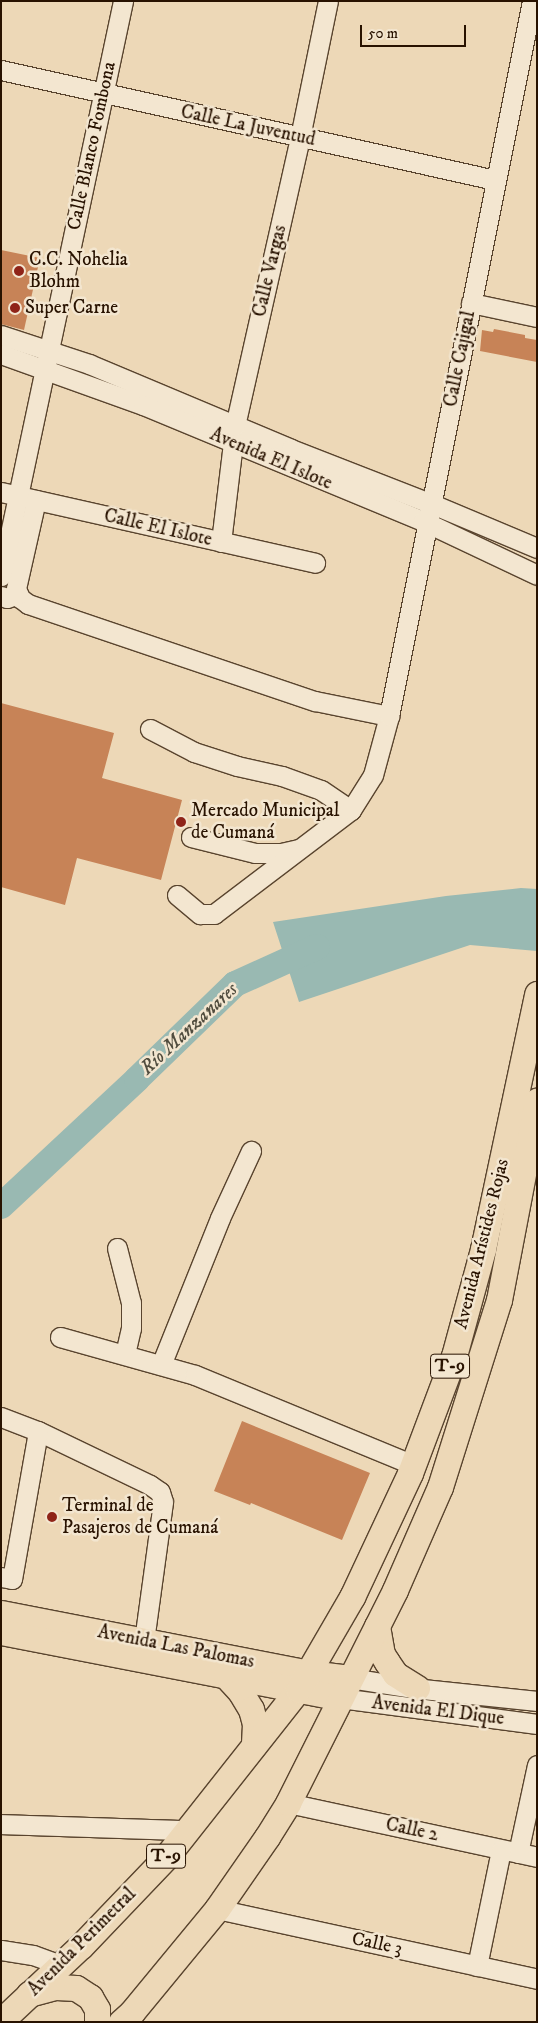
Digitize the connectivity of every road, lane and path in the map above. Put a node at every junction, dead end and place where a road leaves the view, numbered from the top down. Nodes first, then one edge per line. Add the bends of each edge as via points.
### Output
1 (123, 1) edge
2 (328, 1) edge
3 (533, 3) edge
4 (1, 70) edge
5 (104, 94) junction
6 (300, 137) junction
7 (496, 180) junction
8 (471, 303) junction
9 (537, 317) edge
10 (1, 335) edge
11 (49, 351) junction
12 (1, 354) edge
13 (44, 369) junction
14 (235, 435) junction
15 (9, 493) edge
16 (36, 500) junction
17 (432, 504) junction
18 (426, 524) junction
19 (221, 542) junction
20 (537, 548) edge
21 (315, 563) dead end
22 (537, 575) edge
23 (1, 576) edge
24 (10, 596) edge
25 (389, 716) junction
26 (150, 728) dead end
27 (351, 810) junction
28 (192, 837) dead end
29 (303, 848) junction
30 (177, 895) dead end
31 (537, 994) edge
32 (537, 1100) edge
33 (251, 1151) dead end
34 (118, 1248) dead end
35 (60, 1336) dead end
36 (125, 1354) junction
37 (161, 1365) junction
38 (2, 1422) edge
39 (38, 1431) junction
40 (413, 1465) junction
41 (1, 1577) edge
42 (1, 1613) edge
43 (377, 1626) junction
44 (1, 1632) edge
45 (144, 1640) junction
46 (226, 1676) junction
47 (303, 1682) junction
48 (345, 1688) junction
49 (418, 1688) junction
50 (537, 1701) edge
51 (537, 1724) edge
52 (254, 1745) junction
53 (537, 1765) edge
54 (288, 1804) junction
55 (1, 1824) edge
56 (186, 1830) junction
57 (510, 1852) junction
58 (537, 1857) edge
59 (217, 1909) junction
60 (1, 1950) edge
61 (60, 1965) junction
62 (476, 1966) junction
63 (537, 1979) edge
64 (29, 1994) junction
65 (1, 2020) edge
66 (97, 2022) edge
67 (121, 2022) edge

1 - 5 street, Calle Blanco Fombona
2 - 6 street, Calle Vargas
3 - 7 street, Calle Cajigal
4 - 5 street, Calle La Juventud
5 - 6 street, Calle La Juventud
5 - 11 street, Calle Blanco Fombona
6 - 7 street, Calle La Juventud
6 - 14 street, Calle Vargas
7 - 8 street, Calle Cajigal
8 - 9 street
8 - 17 street, Calle Cajigal
10 - 11 street, Avenida El Islote
11 - 13 street, Calle Blanco Fombona
11 - 14 street, Avenida El Islote via 88,364
12 - 13 street, Avenida El Islote
13 - 14 street, Avenida El Islote
13 - 15 street, Calle Blanco Fombona
14 - 17 street, Avenida El Islote
14 - 18 street, Avenida El Islote
14 - 19 street, Calle Vargas
15 - 16 street, Calle El Islote
15 - 23 street, Calle Blanco Fombona
16 - 19 street, Calle El Islote
16 - 24 street via 16,589
17 - 18 street, Calle Cajigal
17 - 20 street, Avenida El Islote
18 - 22 street, Avenida El Islote
18 - 25 street, Calle Cajigal
19 - 21 street, Calle El Islote
24 - 25 street via 306,698
25 - 27 street, Calle Cajigal via 373,775
26 - 27 street via 194,752 321,790
27 - 29 street, Calle Cajigal
28 - 29 street via 255,853 281,853
29 - 30 street, Calle Cajigal via 214,914 200,914
31 - 40 main road, Avenida Arístides Rojas / T-9 via 483,1249 454,1356
32 - 43 main road, Avenida Arístides Rojas / T-9 via 499,1300 440,1487
33 - 37 street via 220,1218
34 - 36 street via 131,1303 131,1328
35 - 36 street
36 - 37 street
37 - 40 street via 195,1375
38 - 39 street
39 - 41 street via 12,1579
39 - 45 street via 160,1492 163,1502
40 - 47 main road, Avenida Arístides Rojas / T-9 via 357,1589
42 - 45 main road, Avenida Las Palomas
43 - 48 main road, Avenida Arístides Rojas / T-9
43 - 49 main road via 382,1654 387,1662 395,1674
44 - 46 main road, Avenida Las Palomas
45 - 47 main road, Avenida Las Palomas
46 - 47 main road, Avenida Las Palomas
46 - 52 main road via 251,1709 255,1724
47 - 48 main road, Avenida Las Palomas
47 - 52 main road, Avenida Perimetral / T-9
48 - 49 street, Avenida El Dique
48 - 51 street, Avenida El Dique
48 - 54 main road, T-9
49 - 50 street, Avenida El Dique
52 - 56 main road, Avenida Perimetral / T-9
53 - 57 street
54 - 57 street, Calle 2
54 - 59 main road, T-9
55 - 56 street
56 - 61 main road, Avenida Perimetral / T-9 via 166,1857
57 - 58 street, Calle 2
57 - 62 street
59 - 62 street, Calle 3
59 - 67 main road, T-9
60 - 61 street via 33,1955
61 - 64 main road, Avenida Perimetral / T-9
62 - 63 street, Calle 3
64 - 65 main road, Avenida Perimetral / T-9
64 - 66 main road, T-9 via 56,1987 76,1988 90,1997 97,2009

